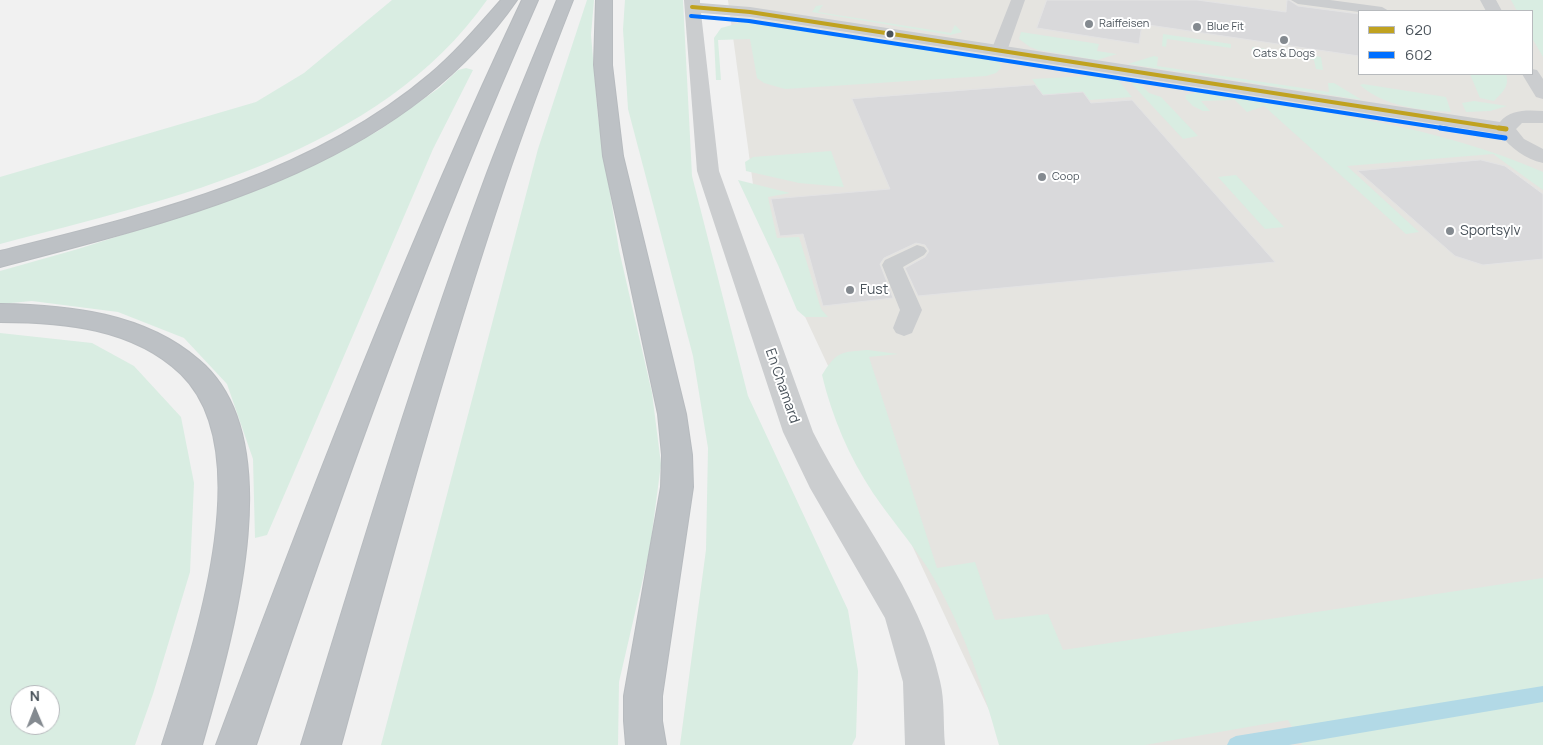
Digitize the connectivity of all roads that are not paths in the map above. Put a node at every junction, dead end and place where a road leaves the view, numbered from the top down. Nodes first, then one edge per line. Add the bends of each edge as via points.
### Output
1 (509, 0) edge
2 (530, 0) edge
3 (565, 0) edge
4 (604, 0) edge
5 (1018, 0) edge
6 (1298, 0) edge
7 (692, 4) edge
8 (1374, 10) edge
9 (999, 51) junction
10 (1532, 75) edge
11 (1543, 93) edge
12 (1543, 117) edge
13 (1506, 129) junction
14 (1543, 157) edge
15 (916, 251) dead end
16 (0, 259) edge
17 (0, 312) edge
18 (904, 328) dead end
19 (182, 745) edge
20 (236, 745) edge
21 (321, 745) edge
22 (646, 745) edge
23 (925, 745) edge

1 - 16 highway via 466,51 426,87 393,111 331,147 204,201
2 - 20 highway via 467,136 378,359
3 - 21 highway via 474,243 431,375
4 - 22 highway via 603,66 613,156 672,414 677,455 677,487 643,696
5 - 9 lane
6 - 8 lane
7 - 9 street, En Chamard
7 - 23 street, En Chamard via 708,171 798,432 821,478 900,612 922,682
9 - 13 street, En Chamard
10 - 11 street
12 - 13 street via 1515,119
13 - 14 street via 1517,143
15 - 18 lane via 892,265 911,310
17 - 19 highway via 84,318 149,338 177,356 198,375 215,400 226,426 234,494 232,540 224,593 208,660

